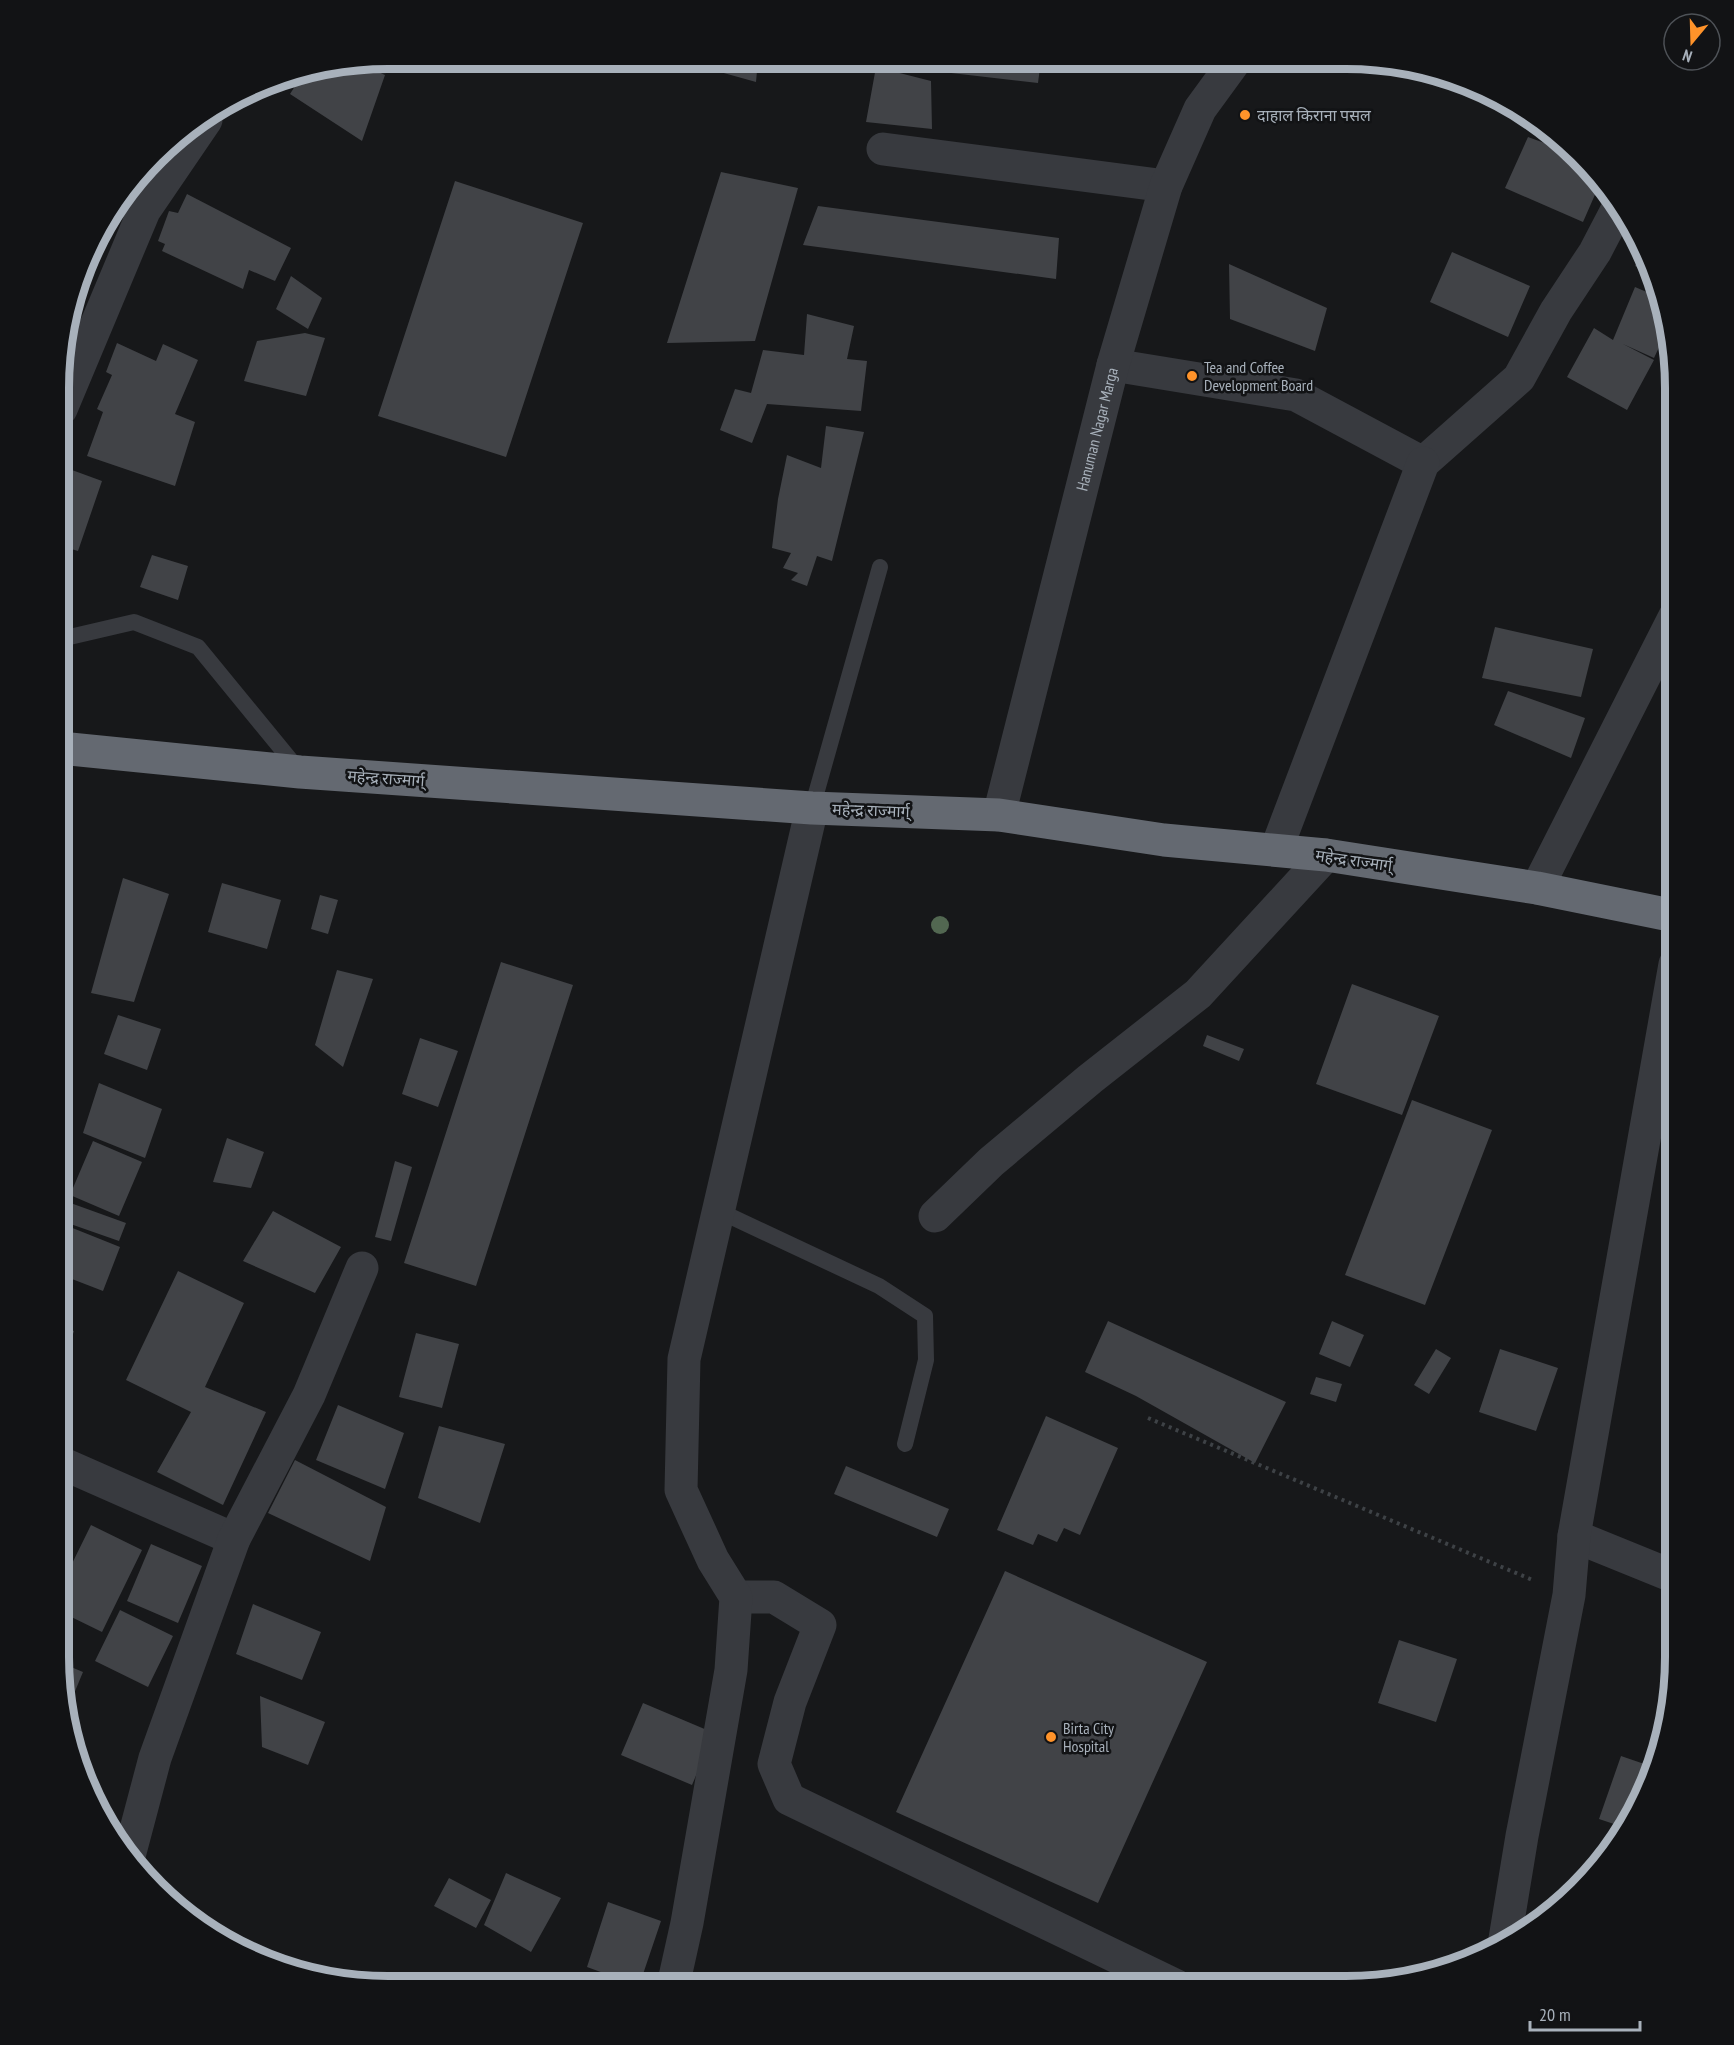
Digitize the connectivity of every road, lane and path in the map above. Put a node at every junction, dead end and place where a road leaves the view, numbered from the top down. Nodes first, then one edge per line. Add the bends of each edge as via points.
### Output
1 (1229, 69) edge
2 (197, 133) edge
3 (883, 149) dead end
4 (1166, 186) junction
5 (1614, 216) edge
6 (1113, 365) junction
7 (69, 391) edge
8 (1423, 463) junction
9 (880, 567) dead end
10 (1665, 636) edge
11 (69, 637) edge
12 (69, 749) edge
13 (300, 772) junction
14 (812, 808) junction
15 (999, 815) junction
16 (1275, 850) junction
17 (1326, 855) junction
18 (1537, 888) junction
19 (1665, 914) edge
20 (1665, 1021) edge
21 (717, 1210) junction
22 (935, 1216) dead end
23 (362, 1268) dead end
24 (1148, 1418) dead end
25 (905, 1444) dead end
26 (69, 1466) edge
27 (1574, 1536) junction
28 (234, 1539) junction
29 (1665, 1573) edge
30 (1569, 1595) junction
31 (736, 1597) junction
32 (132, 1846) edge
33 (1506, 1932) edge
34 (675, 1976) edge
35 (1156, 1976) edge

1 - 4 street, Hanuman Nagar Marga via 1200,109
2 - 7 street via 144,211
3 - 4 street
4 - 6 street, Hanuman Nagar Marga
5 - 8 street via 1519,378
6 - 8 street via 1296,394
6 - 15 street, Hanuman Nagar Marga
8 - 16 street
9 - 14 lane
10 - 18 street
11 - 13 lane via 134,622 198,647
12 - 13 highway, महेन्द्र राज्मार्ग्
13 - 14 highway, महेन्द्र राज्मार्ग्
14 - 15 highway, महेन्द्र राज्मार्ग्
14 - 21 street
15 - 16 highway, महेन्द्र राज्मार्ग् via 1164,840
16 - 17 highway, महेन्द्र राज्मार्ग्
17 - 18 highway, महेन्द्र राज्मार्ग्
17 - 22 street via 1198,994 991,1162
18 - 19 highway, महेन्द्र राज्मार्ग्
20 - 27 street
21 - 25 lane via 879,1286 925,1316 926,1360
21 - 31 street via 684,1359 681,1490 713,1560
23 - 28 street via 309,1395
24 - 30 path
26 - 28 street
27 - 29 street
27 - 30 street
28 - 32 street via 155,1758
30 - 33 street
31 - 34 street via 731,1670
31 - 35 street via 774,1597 820,1625 790,1702 774,1764 789,1799

